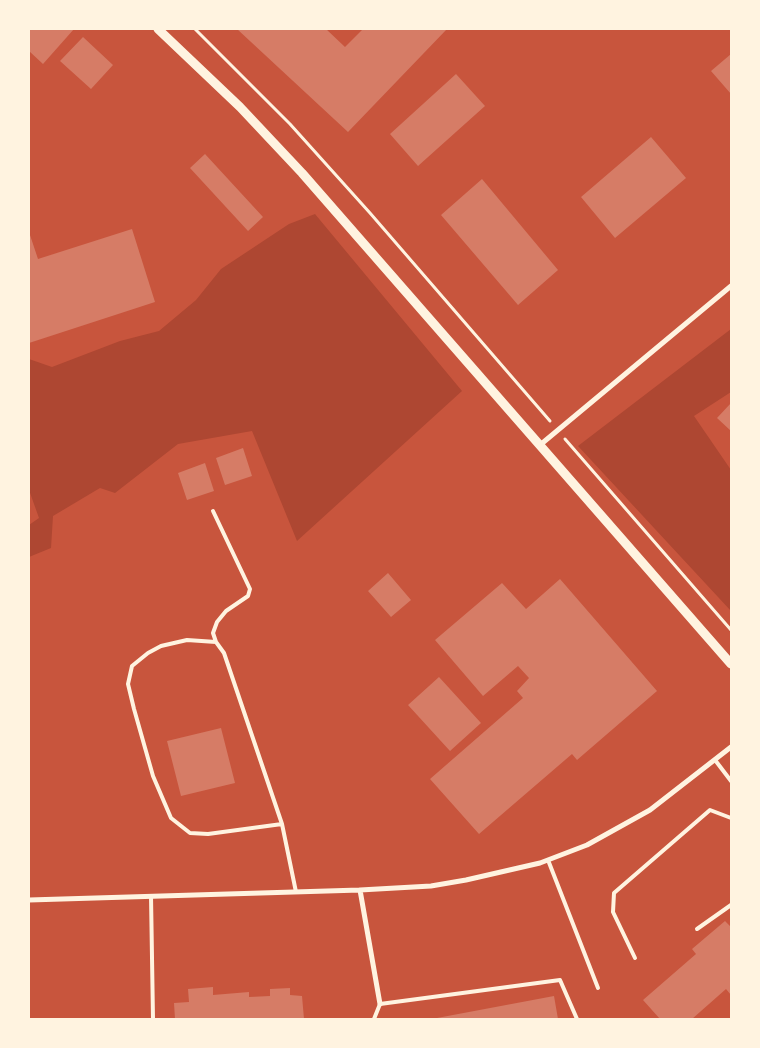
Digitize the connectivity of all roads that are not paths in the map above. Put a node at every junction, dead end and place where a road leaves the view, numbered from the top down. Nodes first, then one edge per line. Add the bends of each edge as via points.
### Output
1 (158, 29) edge
2 (731, 286) edge
3 (540, 445) junction
4 (213, 511) dead end
5 (216, 642) junction
6 (731, 664) edge
7 (731, 747) edge
8 (715, 760) junction
9 (731, 780) edge
10 (731, 818) edge
11 (282, 824) junction
12 (548, 860) junction
13 (360, 890) junction
14 (296, 892) junction
15 (151, 896) junction
16 (29, 900) edge
17 (731, 905) edge
18 (696, 928) dead end
19 (634, 958) dead end
20 (598, 988) dead end
21 (380, 1004) junction
22 (153, 1019) edge
23 (374, 1019) edge
24 (577, 1019) edge

1 - 3 street via 240,107 302,173
2 - 3 street
3 - 6 street
4 - 5 lane via 250,589 248,596 226,611 217,622 213,633
5 - 11 lane via 224,652
5 - 11 lane via 187,640 161,646 132,666 128,684 154,776 171,818 190,833 208,834
7 - 8 street
8 - 9 lane
8 - 12 street via 650,810 587,845
10 - 19 lane via 710,810 614,893 613,912
11 - 14 lane
12 - 13 street via 440,884
12 - 20 lane
13 - 14 street
13 - 21 street
14 - 15 street
15 - 16 street
15 - 22 lane
17 - 18 lane
21 - 23 lane
21 - 24 lane via 560,980

